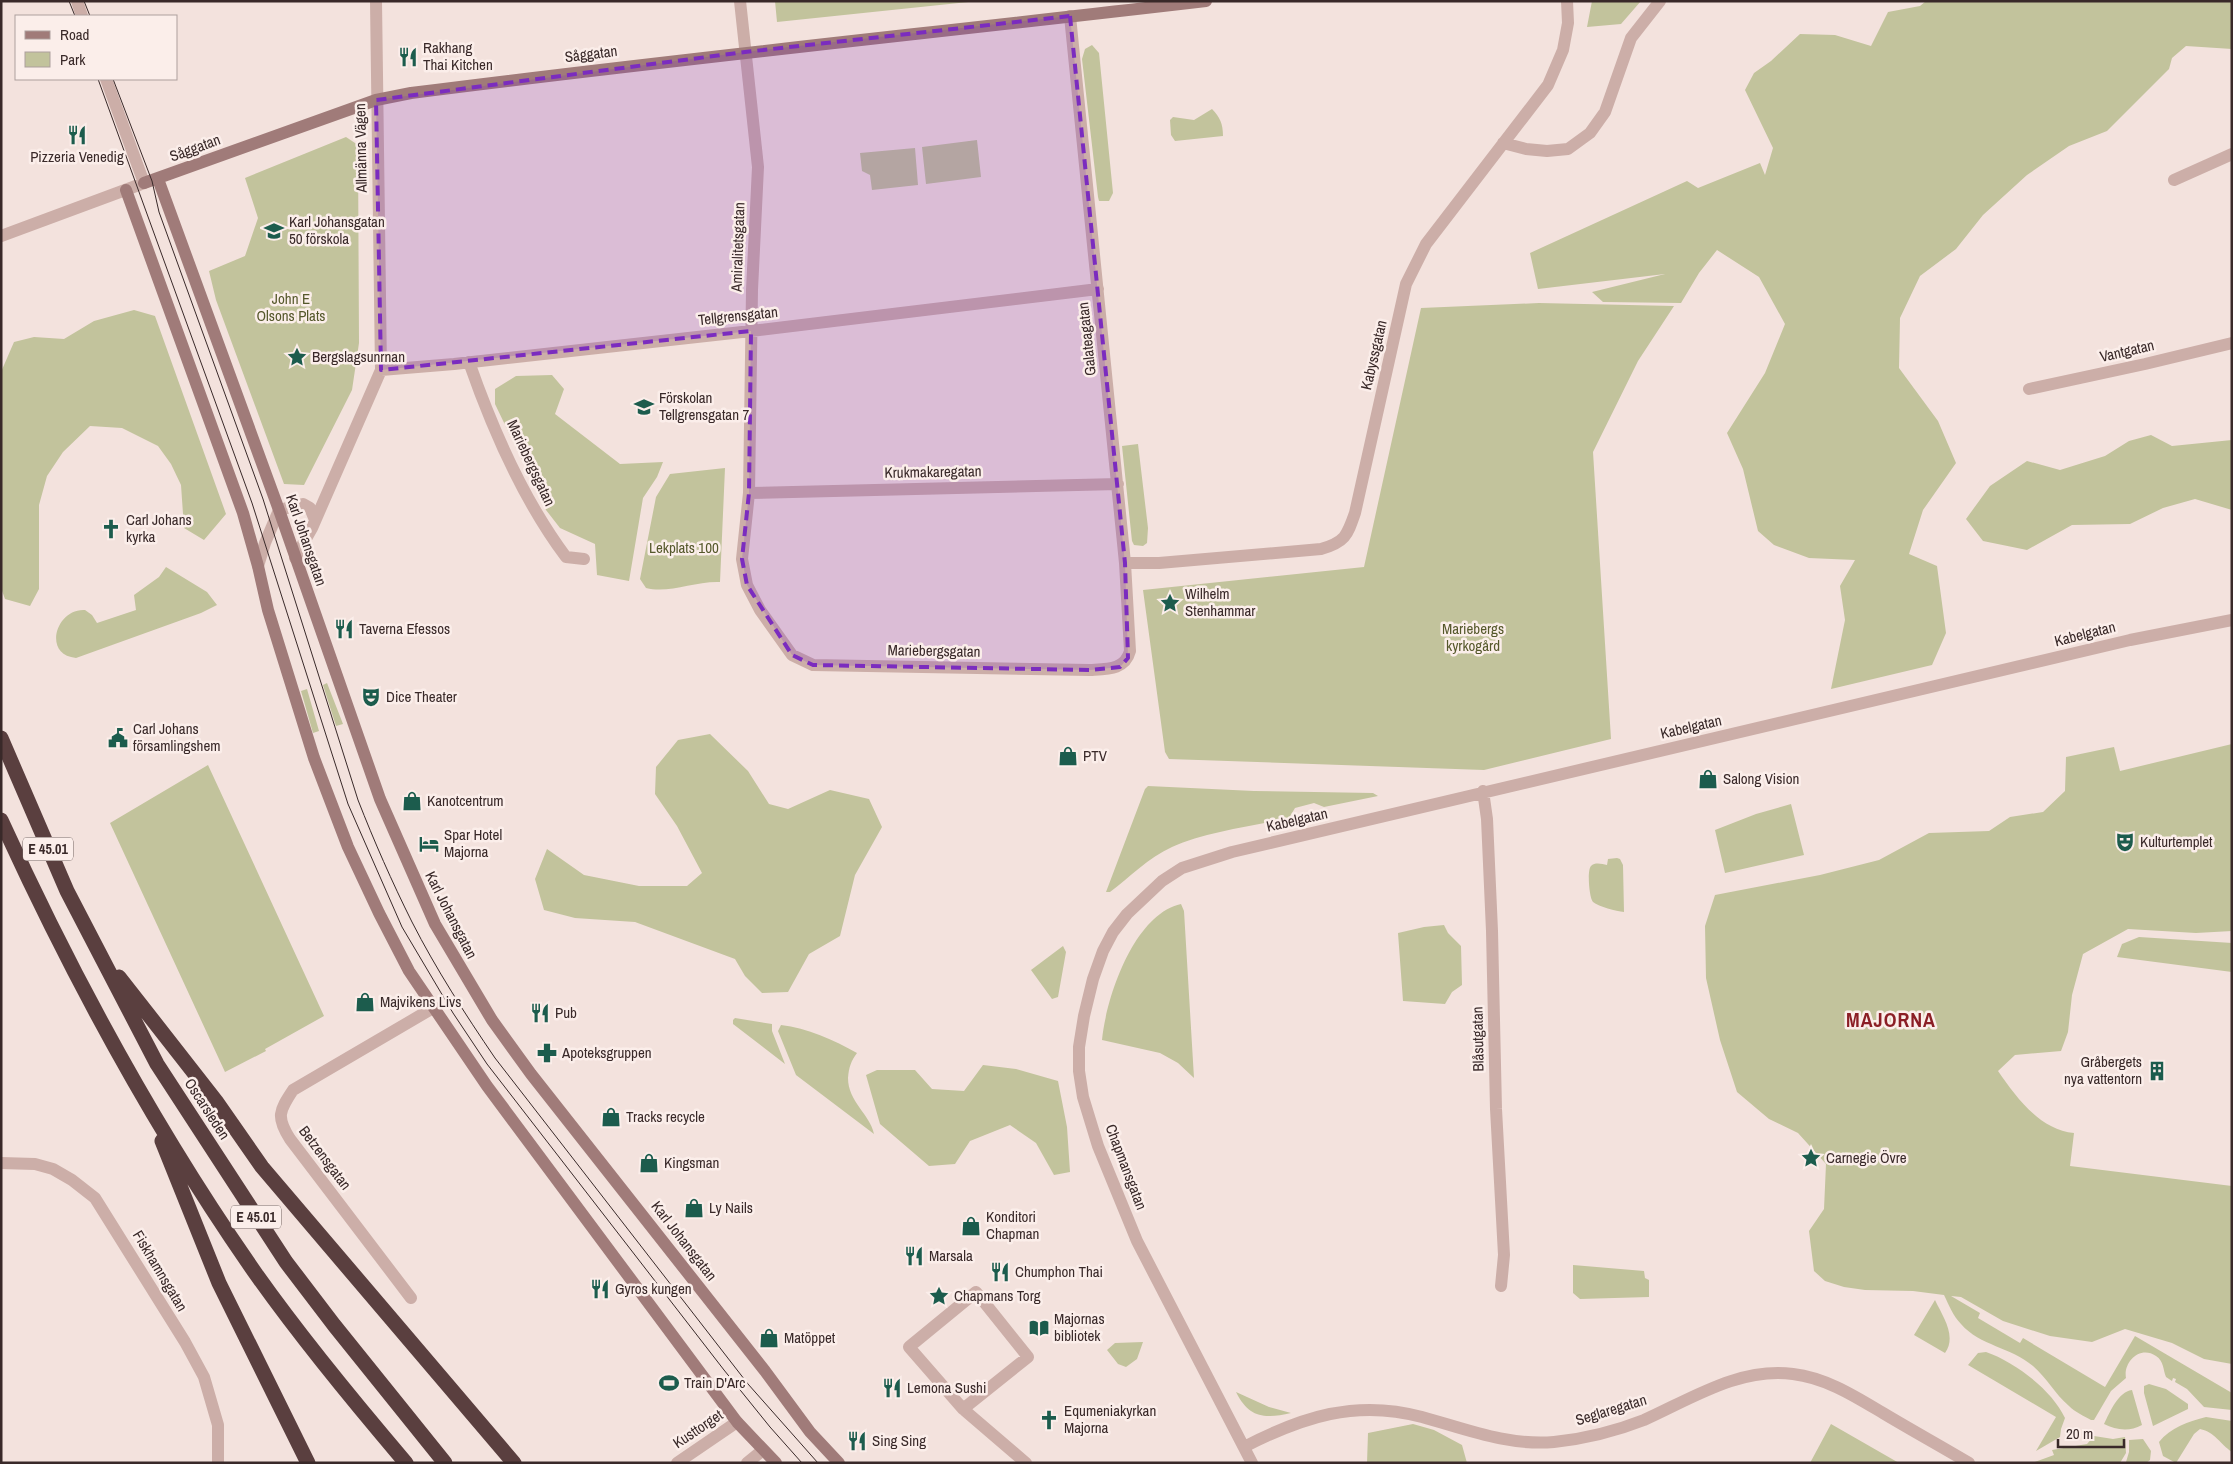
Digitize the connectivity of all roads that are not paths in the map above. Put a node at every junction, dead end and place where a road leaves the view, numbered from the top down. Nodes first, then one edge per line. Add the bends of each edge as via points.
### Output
1 (76, 1) edge
2 (376, 1) edge
3 (740, 1) edge
4 (1206, 1) edge
5 (1567, 1) edge
6 (1660, 1) edge
7 (82, 15) edge
8 (1070, 16) junction
9 (745, 52) junction
10 (106, 80) edge
11 (376, 100) junction
12 (1504, 143) junction
13 (2232, 154) edge
14 (158, 179) junction
15 (2174, 180) dead end
16 (144, 183) junction
17 (126, 190) junction
18 (1, 236) edge
19 (1098, 289) junction
20 (751, 331) junction
21 (2232, 343) edge
22 (469, 362) junction
23 (381, 370) junction
24 (2029, 389) dead end
25 (1118, 484) junction
26 (749, 493) junction
27 (279, 510) junction
28 (315, 520) junction
29 (295, 558) junction
30 (584, 559) dead end
31 (1126, 563) junction
32 (258, 566) junction
33 (760, 610) joint
34 (2232, 620) edge
35 (1128, 658) joint
36 (1, 738) edge
37 (1483, 792) junction
38 (1, 820) edge
39 (1162, 881) joint
40 (97, 950) junction
41 (433, 1008) junction
42 (149, 1107) junction
43 (1, 1163) edge
44 (1501, 1286) dead end
45 (411, 1298) dead end
46 (962, 1409) junction
47 (737, 1422) junction
48 (1244, 1448) junction
49 (763, 1450) junction
50 (218, 1463) edge
51 (308, 1463) edge
52 (406, 1463) edge
53 (444, 1463) edge
54 (514, 1463) edge
55 (677, 1463) edge
56 (746, 1463) edge
57 (776, 1463) edge
58 (839, 1463) edge
59 (1026, 1463) edge
60 (1252, 1463) edge
61 (1969, 1463) edge

1 - 7 street
2 - 11 street, Allmänna Vägen
3 - 9 street, Amiralitetsgatan
4 - 8 street, Såggatan
5 - 12 street, Kabyssgatan via 1568,23 1563,50 1548,85
6 - 12 street via 1631,38 1604,112 1590,133 1568,149 1547,152
8 - 9 street, Såggatan
8 - 19 street, Galateagatan
9 - 11 street, Såggatan
9 - 20 street, Amiralitetsgatan via 758,168
10 - 16 street
11 - 14 street, Såggatan
11 - 23 street, Allmänna Vägen
12 - 31 street, Kabyssgatan via 1426,244 1409,277 1355,513 1345,538 1321,549
13 - 15 street
14 - 16 street, Såggatan
14 - 27 street, Karl Johansgatan
16 - 17 street, Såggatan
17 - 18 street, Såggatan
17 - 32 street via 243,513
19 - 20 street, Tellgrensgatan
19 - 25 street, Galateagatan
20 - 22 street, Tellgrensgatan
20 - 26 street, Amiralitetsgatan
21 - 24 street, Vantgatan
22 - 23 street, Tellgrensgatan
22 - 30 street, Mariebergsgatan via 517,476 543,526 566,557
23 - 28 street, Allmänna Vägen
25 - 26 street, Krukmakaregatan
25 - 31 street, Galateagatan
26 - 33 street, Amiralitetsgatan via 742,559 747,585
27 - 28 street via 303,504 310,508
27 - 29 street, Karl Johansgatan
27 - 32 street
28 - 29 street, Allmänna Vägen
29 - 58 street, Karl Johansgatan via 380,800 435,924 476,996 531,1074 747,1347 810,1432
31 - 35 street, Galateagatan
32 - 41 street via 282,659 308,742 336,815 379,913 409,971
33 - 35 street, Mariebergsgatan via 792,655 813,665 1090,670 1120,667
34 - 37 street, Kabelgatan via 2130,640
36 - 40 highway, Oscarsleden / E 45.01 via 67,891
37 - 39 street, Kabelgatan via 1215,856 1182,868
37 - 44 street, Blåsutgatan via 1492,931 1496,1109 1504,1255
38 - 42 highway, E 45.01 via 100,1022
39 - 48 street, Chapmansgatan via 1127,914 1103,951 1081,1031 1079,1071 1083,1097 1098,1146 1137,1241
40 - 53 highway, Oscarsleden / E 45.01 via 157,1064 286,1262
40 - 54 highway via 216,1101 262,1167
41 - 45 street, Betzensgatan via 293,1090 280,1109 282,1126 290,1139
41 - 47 street via 486,1086
42 - 51 highway via 219,1283
42 - 52 highway, E 45.01 via 256,1273
43 - 50 street, Fiskhamnsgatan via 35,1164 53,1169 95,1198 204,1377 218,1425
46 - 46 street via 909,1347 976,1292 1028,1357
46 - 59 street
47 - 49 street
47 - 55 street, Kusttorget
48 - 60 street, Chapmansgatan
48 - 61 street, Seglaregatan via 1318,1416 1380,1409 1420,1416 1513,1442 1553,1442 1595,1435 1642,1421 1734,1379 1764,1373 1794,1374 1842,1389
49 - 56 street
49 - 57 street

